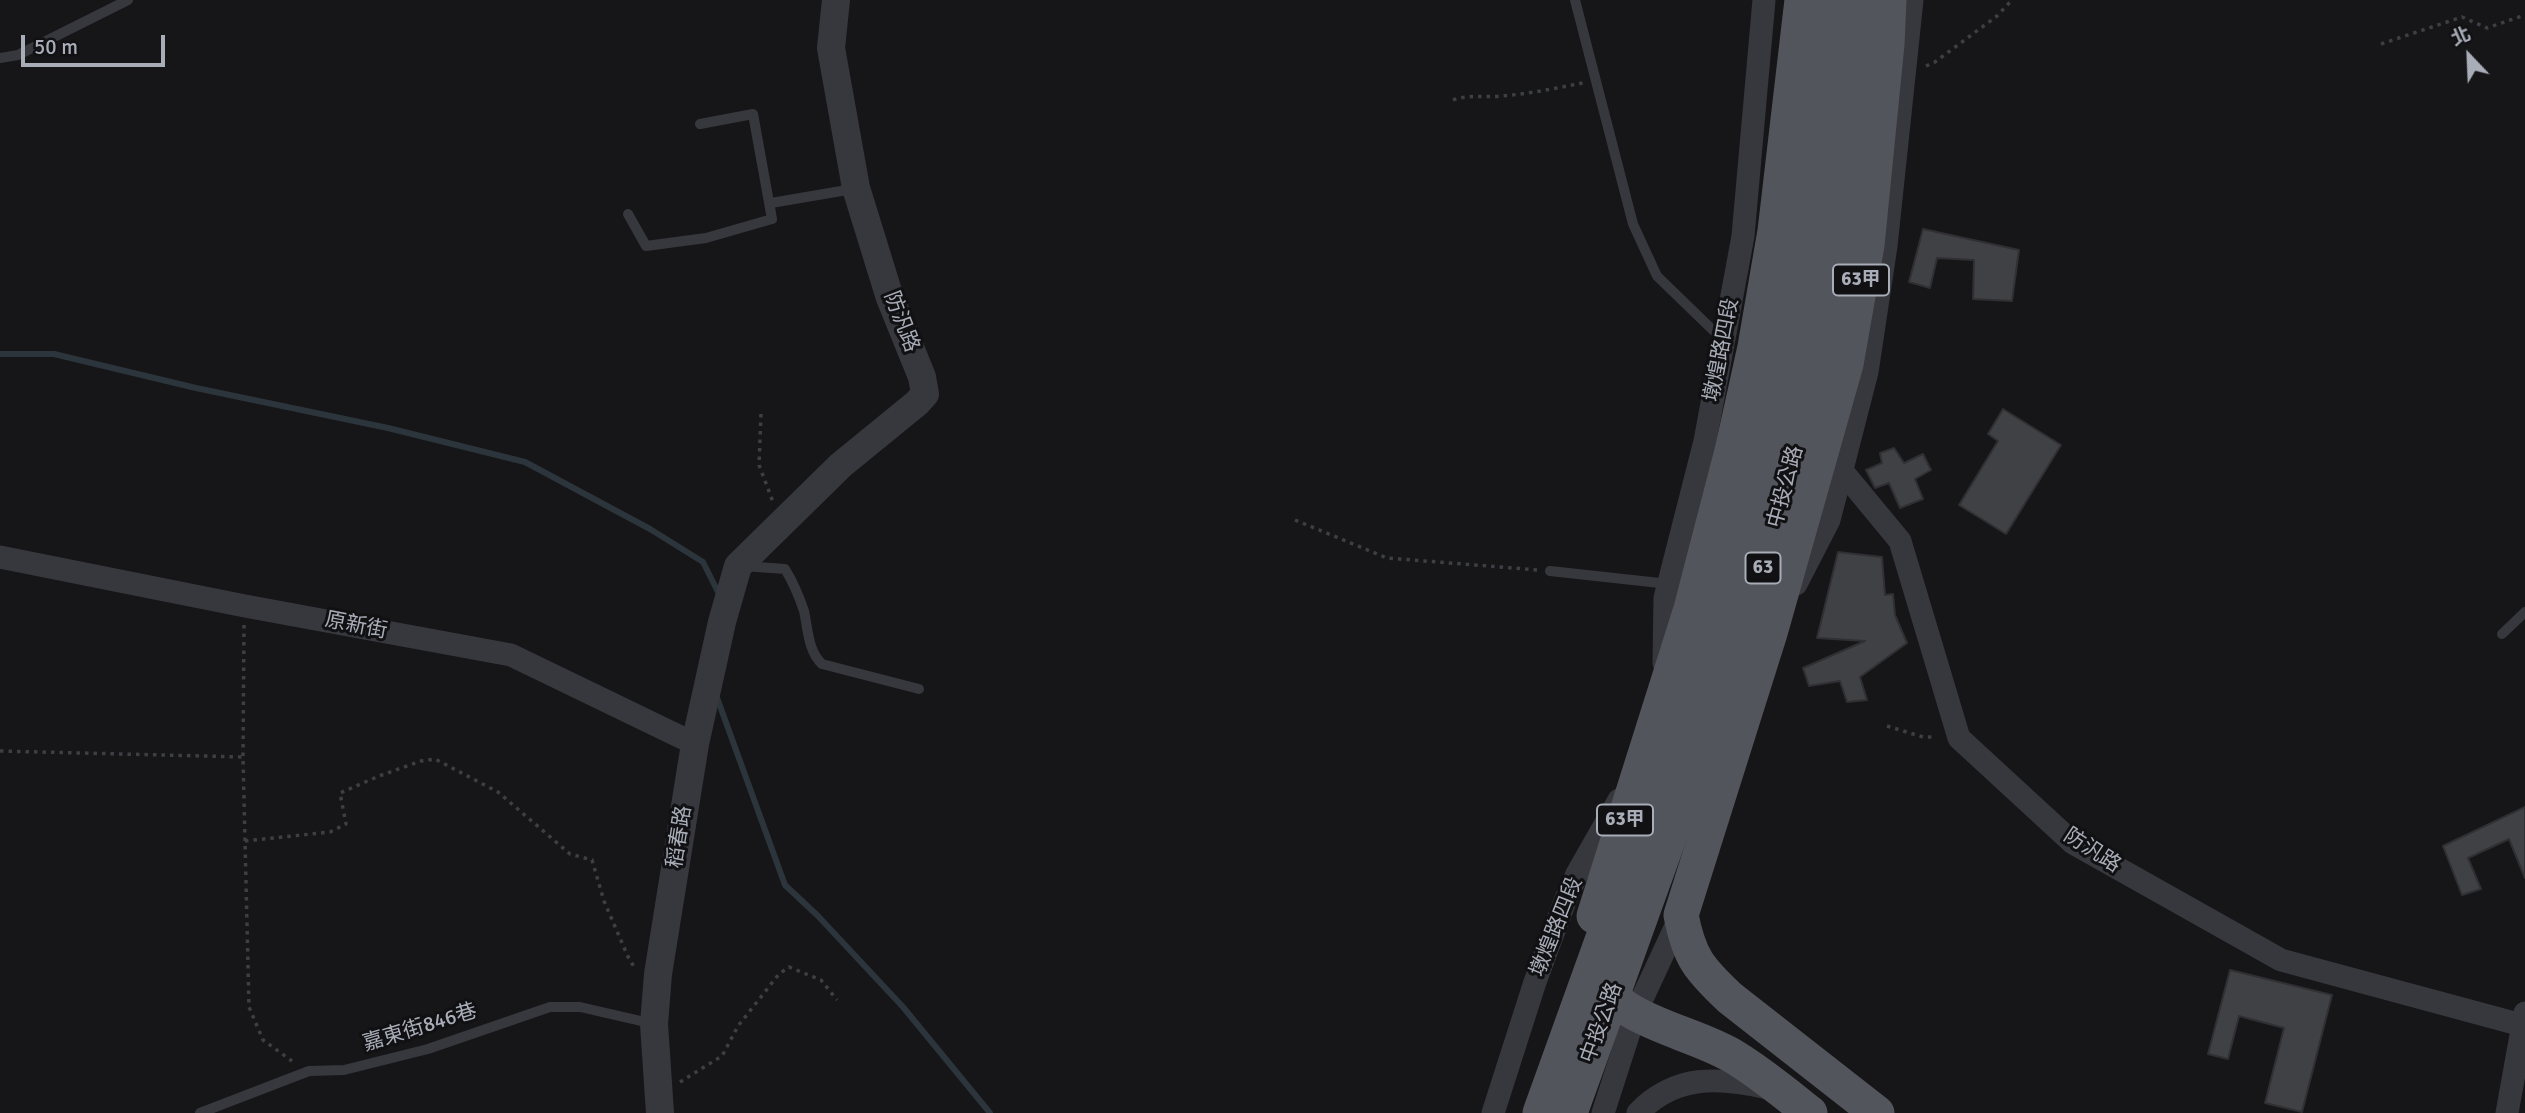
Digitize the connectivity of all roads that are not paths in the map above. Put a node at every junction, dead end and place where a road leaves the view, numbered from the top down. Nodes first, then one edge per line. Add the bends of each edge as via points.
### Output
1 (128, 0) edge
2 (836, 0) edge
3 (1574, 0) edge
4 (1764, 0) edge
5 (1800, 0) edge
6 (1833, 0) edge
7 (1866, 0) edge
8 (1890, 0) edge
9 (1912, 0) edge
10 (0, 58) edge
11 (699, 124) dead end
12 (856, 188) junction
13 (771, 203) junction
14 (628, 214) dead end
15 (1725, 342) junction
16 (1843, 472) junction
17 (0, 557) edge
18 (738, 566) junction
19 (1550, 571) road end
20 (1669, 584) junction
21 (2525, 612) edge
22 (1770, 633) junction
23 (2502, 634) dead end
24 (919, 689) dead end
25 (1664, 697) junction
26 (695, 744) junction
27 (1647, 752) junction
28 (1681, 915) junction
29 (1635, 1014) junction
30 (2524, 1022) edge
31 (654, 1024) junction
32 (1782, 1091) junction
33 (660, 1104) edge
34 (200, 1113) edge
35 (1493, 1113) edge
36 (1540, 1113) edge
37 (1570, 1113) edge
38 (1603, 1113) edge
39 (1637, 1113) edge
40 (1810, 1113) edge
41 (1877, 1113) edge
42 (2507, 1113) edge

1 - 10 lane via 18,55
2 - 12 street, 防汎路 via 831,48
3 - 15 lane via 1633,224 1657,276
4 - 15 street, 墩煌路四段 via 1743,236
5 - 25 main road, 63甲 via 1775,231 1755,347 1729,465
6 - 36 main road, 中投公路 / 63, bridge via 1806,236 1765,460 1719,616
7 - 37 main road, 中投公路 / 63, bridge via 1837,239 1793,469 1746,624
8 - 22 main road, 63甲 via 1867,245 1846,364
9 - 16 street via 1886,246 1867,372
11 - 13 lane via 752,114
12 - 13 lane
12 - 18 street, 防汎路 via 925,394 841,465
13 - 14 lane via 772,219 706,238 646,246
15 - 20 street, 墩煌路四段
16 - 22 street via 1829,520
16 - 30 street, 防汎路 via 1900,541 1959,738 2073,843 2281,960
17 - 26 street, 原新街 via 511,655
18 - 24 lane via 785,569 803,609 814,657 822,664
18 - 26 street, 稻春路
19 - 20 lane
20 - 25 street, 墩煌路四段
21 - 23 lane
22 - 28 main road, 63甲
25 - 27 main road, 63甲
26 - 31 street, 稻春路
27 - 29 main road, 63甲 via 1591,935 1596,976 1620,1006
27 - 35 street, 墩煌路四段 via 1565,901
28 - 29 street
28 - 41 main road via 1695,961 1708,978
29 - 32 main road, 63甲 via 1719,1048
29 - 38 street
30 - 42 street
31 - 33 street, 稻春路
31 - 34 lane, 嘉東街846巷 via 580,1007 551,1007 428,1049 344,1070 309,1071
32 - 39 street via 1734,1080 1693,1082 1670,1089
32 - 40 main road, 63甲

